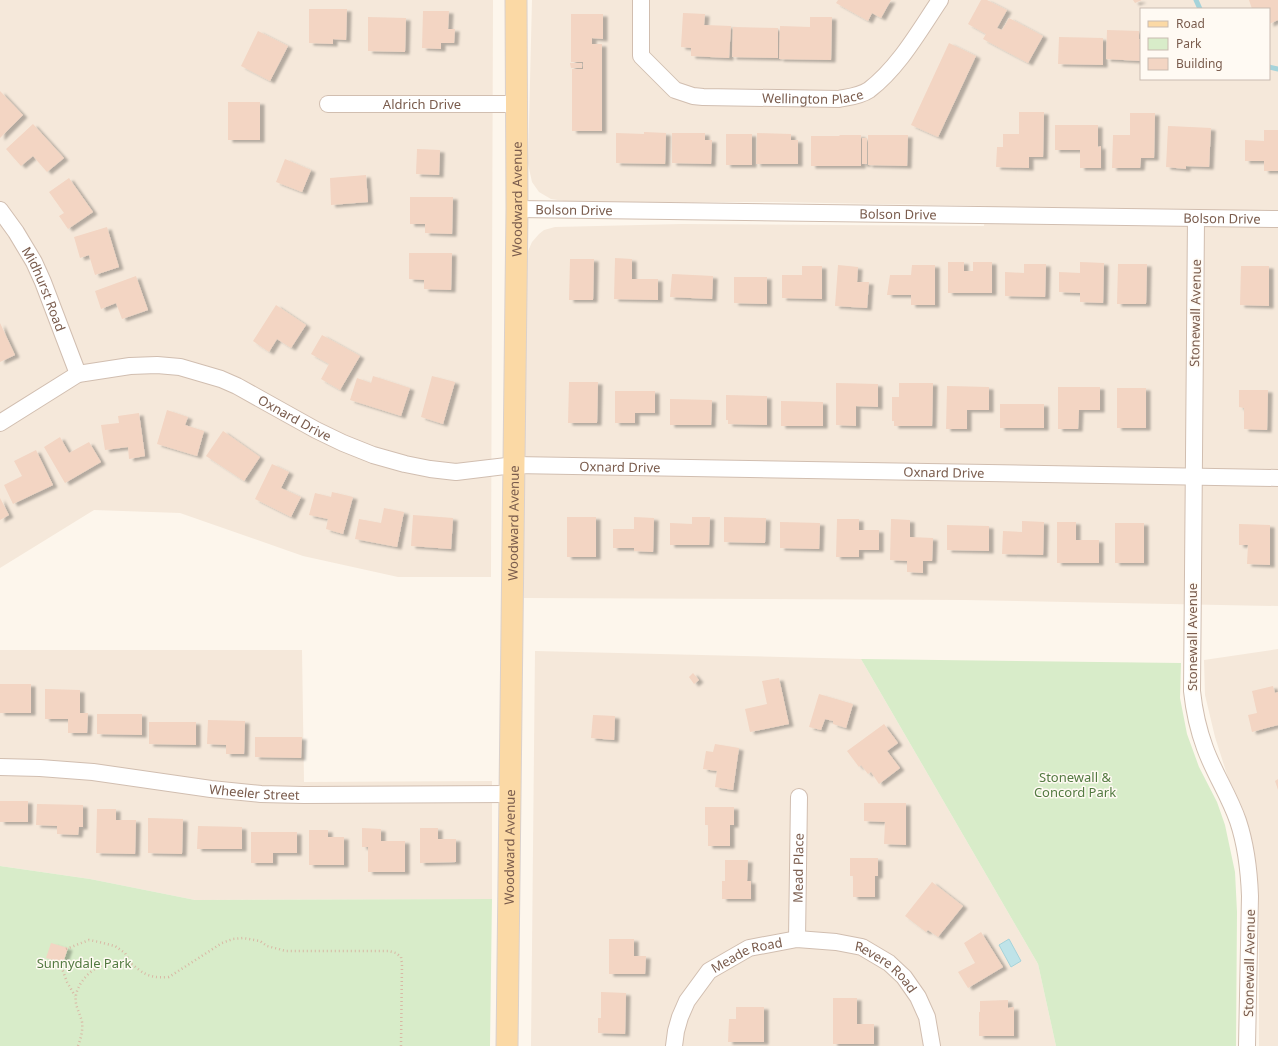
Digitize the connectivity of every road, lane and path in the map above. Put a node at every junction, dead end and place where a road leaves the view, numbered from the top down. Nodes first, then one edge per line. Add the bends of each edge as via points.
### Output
1 (516, 0) edge
2 (641, 0) edge
3 (940, 0) edge
4 (328, 104) dead end
5 (516, 104) junction
6 (517, 209) junction
7 (0, 210) edge
8 (1196, 219) junction
9 (1278, 220) edge
10 (78, 374) junction
11 (0, 423) edge
12 (514, 465) junction
13 (1193, 478) junction
14 (1278, 478) edge
15 (0, 767) edge
16 (510, 794) junction
17 (799, 797) dead end
18 (797, 939) junction
19 (66, 949) dead end
20 (60, 963) dead end
21 (131, 964) junction
22 (75, 996) junction
23 (78, 1046) edge
24 (401, 1046) edge
25 (508, 1046) edge
26 (674, 1046) edge
27 (932, 1046) edge
28 (1247, 1046) edge

1 - 5 main road, Woodward Avenue
2 - 3 street, Wellington Place via 641,56 675,90 693,96 832,99 856,96 868,90 896,63
4 - 5 street, Aldrich Drive
5 - 6 main road, Woodward Avenue
6 - 8 street, Bolson Drive
6 - 12 main road, Woodward Avenue
7 - 10 street, Midhurst Road via 34,262
8 - 9 street, Bolson Drive
8 - 13 street, Stonewall Avenue
10 - 11 street, Oxnard Drive
10 - 12 street, Oxnard Drive via 130,366 158,365 204,373 237,386 316,430 373,455 405,464 456,472
12 - 13 street, Oxnard Drive
12 - 16 main road, Woodward Avenue
13 - 14 street, Oxnard Drive
13 - 28 street, Stonewall Avenue via 1192,691 1198,728 1238,820 1245,847 1250,896
15 - 16 street, Wheeler Street via 93,772 260,794
16 - 25 main road, Woodward Avenue
17 - 18 street, Mead Place
18 - 26 street, Meade Road via 749,948 709,971 682,1012
18 - 27 street, Revere Road via 862,947 889,963 904,977 918,997 927,1017
19 - 21 path via 89,940 99,942 115,946 125,953
20 - 22 path
21 - 22 path via 113,962 98,967 84,978
21 - 24 path via 147,975 170,977 222,943 243,938 286,951 396,953 401,957 402,964
22 - 23 path via 82,1022

